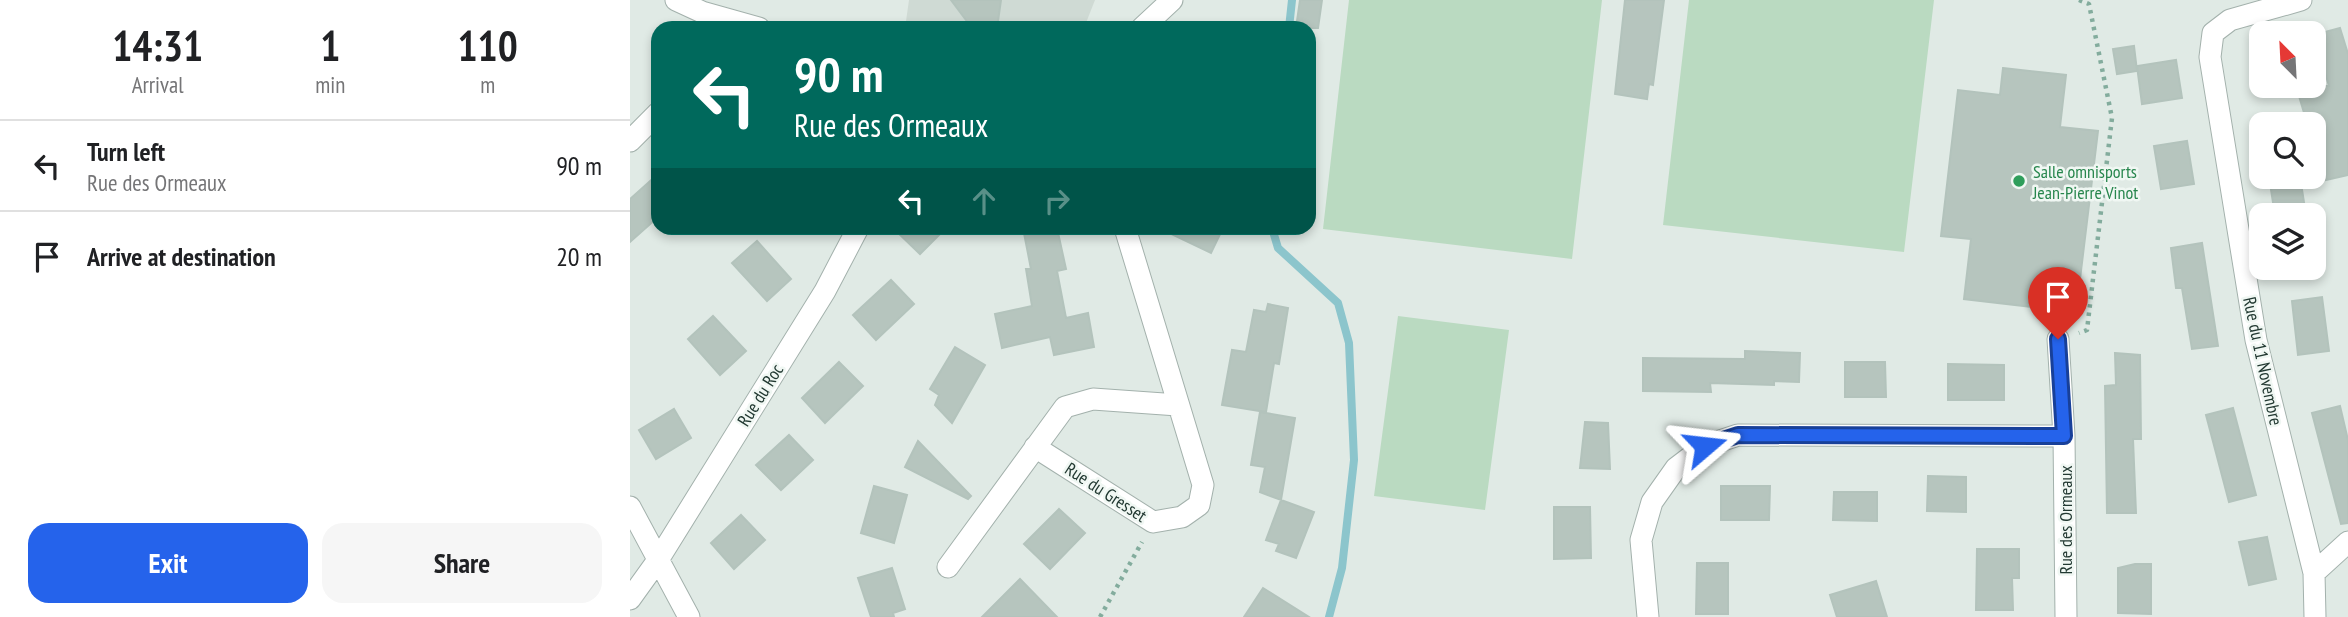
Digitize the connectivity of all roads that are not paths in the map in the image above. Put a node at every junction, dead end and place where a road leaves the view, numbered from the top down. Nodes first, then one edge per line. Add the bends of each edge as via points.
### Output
1 (676, 0) edge
2 (1172, 0) edge
3 (2301, 0) edge
4 (704, 13) edge
5 (733, 21) edge
6 (1150, 21) edge
7 (651, 120) edge
8 (630, 141) edge
9 (854, 235) edge
10 (1127, 235) edge
11 (2058, 339) road end
12 (1178, 405) junction
13 (2064, 436) junction
14 (1035, 447) junction
15 (630, 507) edge
16 (2348, 542) edge
17 (658, 560) junction
18 (948, 566) dead end
19 (2314, 573) junction
20 (630, 599) edge
21 (689, 617) edge
22 (1648, 617) edge
23 (2066, 617) edge
24 (2315, 617) edge

1 - 4 street
2 - 6 street
3 - 19 street, Rue du 11 Novembre via 2230,20 2213,33 2210,57 2256,340
4 - 5 street
7 - 8 street
9 - 17 street, Rue du Roc via 825,291
10 - 12 street, Rue du Gresset
11 - 13 street, Rue des Ormeaux
12 - 14 street via 1094,399 1065,407
12 - 14 street, Rue du Gresset via 1203,485 1199,505 1182,517 1153,522
13 - 22 street via 1738,435 1705,446 1676,468 1652,502 1641,540
13 - 23 street, Rue des Ormeaux
14 - 18 street
15 - 17 street
16 - 19 street
17 - 20 street, Rue du Roc
17 - 21 street
19 - 24 street, Rue du 11 Novembre

